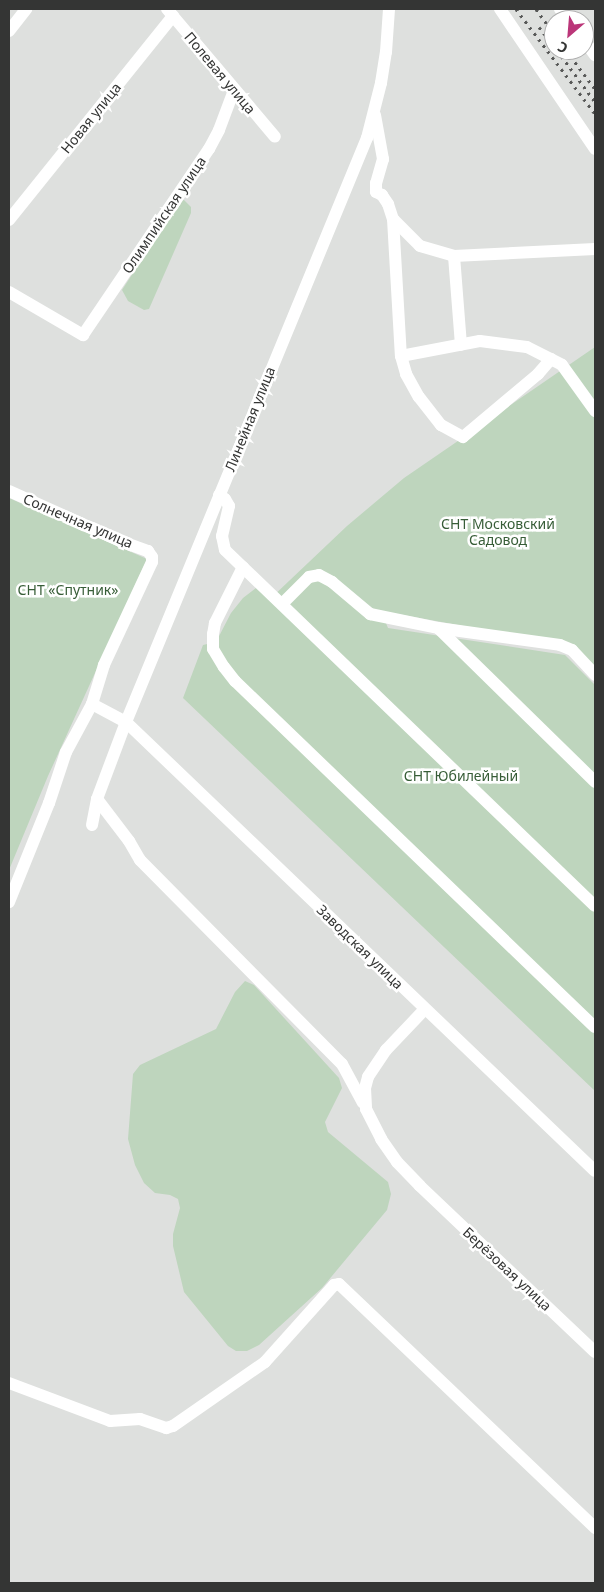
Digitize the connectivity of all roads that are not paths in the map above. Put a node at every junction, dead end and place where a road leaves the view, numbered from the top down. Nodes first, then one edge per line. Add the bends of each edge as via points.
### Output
1 (26, 9) edge
2 (389, 9) edge
3 (500, 9) edge
4 (170, 12) edge
5 (9, 31) edge
6 (234, 90) junction
7 (375, 113) junction
8 (275, 137) dead end
9 (595, 149) edge
10 (393, 219) junction
11 (9, 220) edge
12 (595, 249) edge
13 (454, 256) junction
14 (9, 292) edge
15 (461, 345) junction
16 (401, 356) junction
17 (551, 359) junction
18 (595, 411) edge
19 (9, 491) edge
20 (219, 495) junction
21 (244, 568) junction
22 (282, 604) junction
23 (438, 628) junction
24 (595, 675) edge
25 (92, 704) junction
26 (126, 722) junction
27 (595, 782) edge
28 (97, 798) junction
29 (92, 825) dead end
30 (9, 902) edge
31 (595, 906) edge
32 (425, 1009) junction
33 (595, 1027) edge
34 (366, 1110) junction
35 (595, 1171) edge
36 (595, 1352) edge
37 (9, 1383) edge
38 (595, 1528) edge

1 - 5 street
2 - 7 street, Линейная улица via 386,52
3 - 9 street
4 - 6 street, Полевая улица
4 - 11 street, Новая улица
6 - 8 street, Полевая улица
6 - 14 street, Олимпийская улица via 209,149 83,335
7 - 10 street via 383,159 376,192 388,204
7 - 20 street, Линейная улица
10 - 13 street via 420,246
10 - 16 street
12 - 13 street
13 - 15 street
15 - 16 street
15 - 17 street via 480,341 509,344 527,347
16 - 17 street via 406,374 432,416 441,425 463,436 538,374
17 - 18 street via 562,365
19 - 25 street, Солнечная улица via 148,550 152,557 104,664
20 - 21 street via 229,506 223,546
20 - 26 street, Линейная улица
21 - 22 street
21 - 33 street via 215,623 213,649 224,667
22 - 23 street via 309,577 320,575 370,614
22 - 31 street
23 - 24 street via 560,645 572,650
23 - 27 street
25 - 26 street, Заводская улица
25 - 30 street via 66,752
26 - 28 street, Линейная улица
26 - 32 street, Заводская улица
28 - 29 street, Линейная улица
28 - 34 street, Берёзовая улица via 140,860 342,1064 354,1081
32 - 34 street via 376,1064 365,1088
32 - 35 street, Заводская улица
34 - 36 street, Берёзовая улица via 392,1155 420,1186
37 - 38 street via 110,1421 140,1419 166,1428 173,1426 265,1362 334,1285 339,1284

